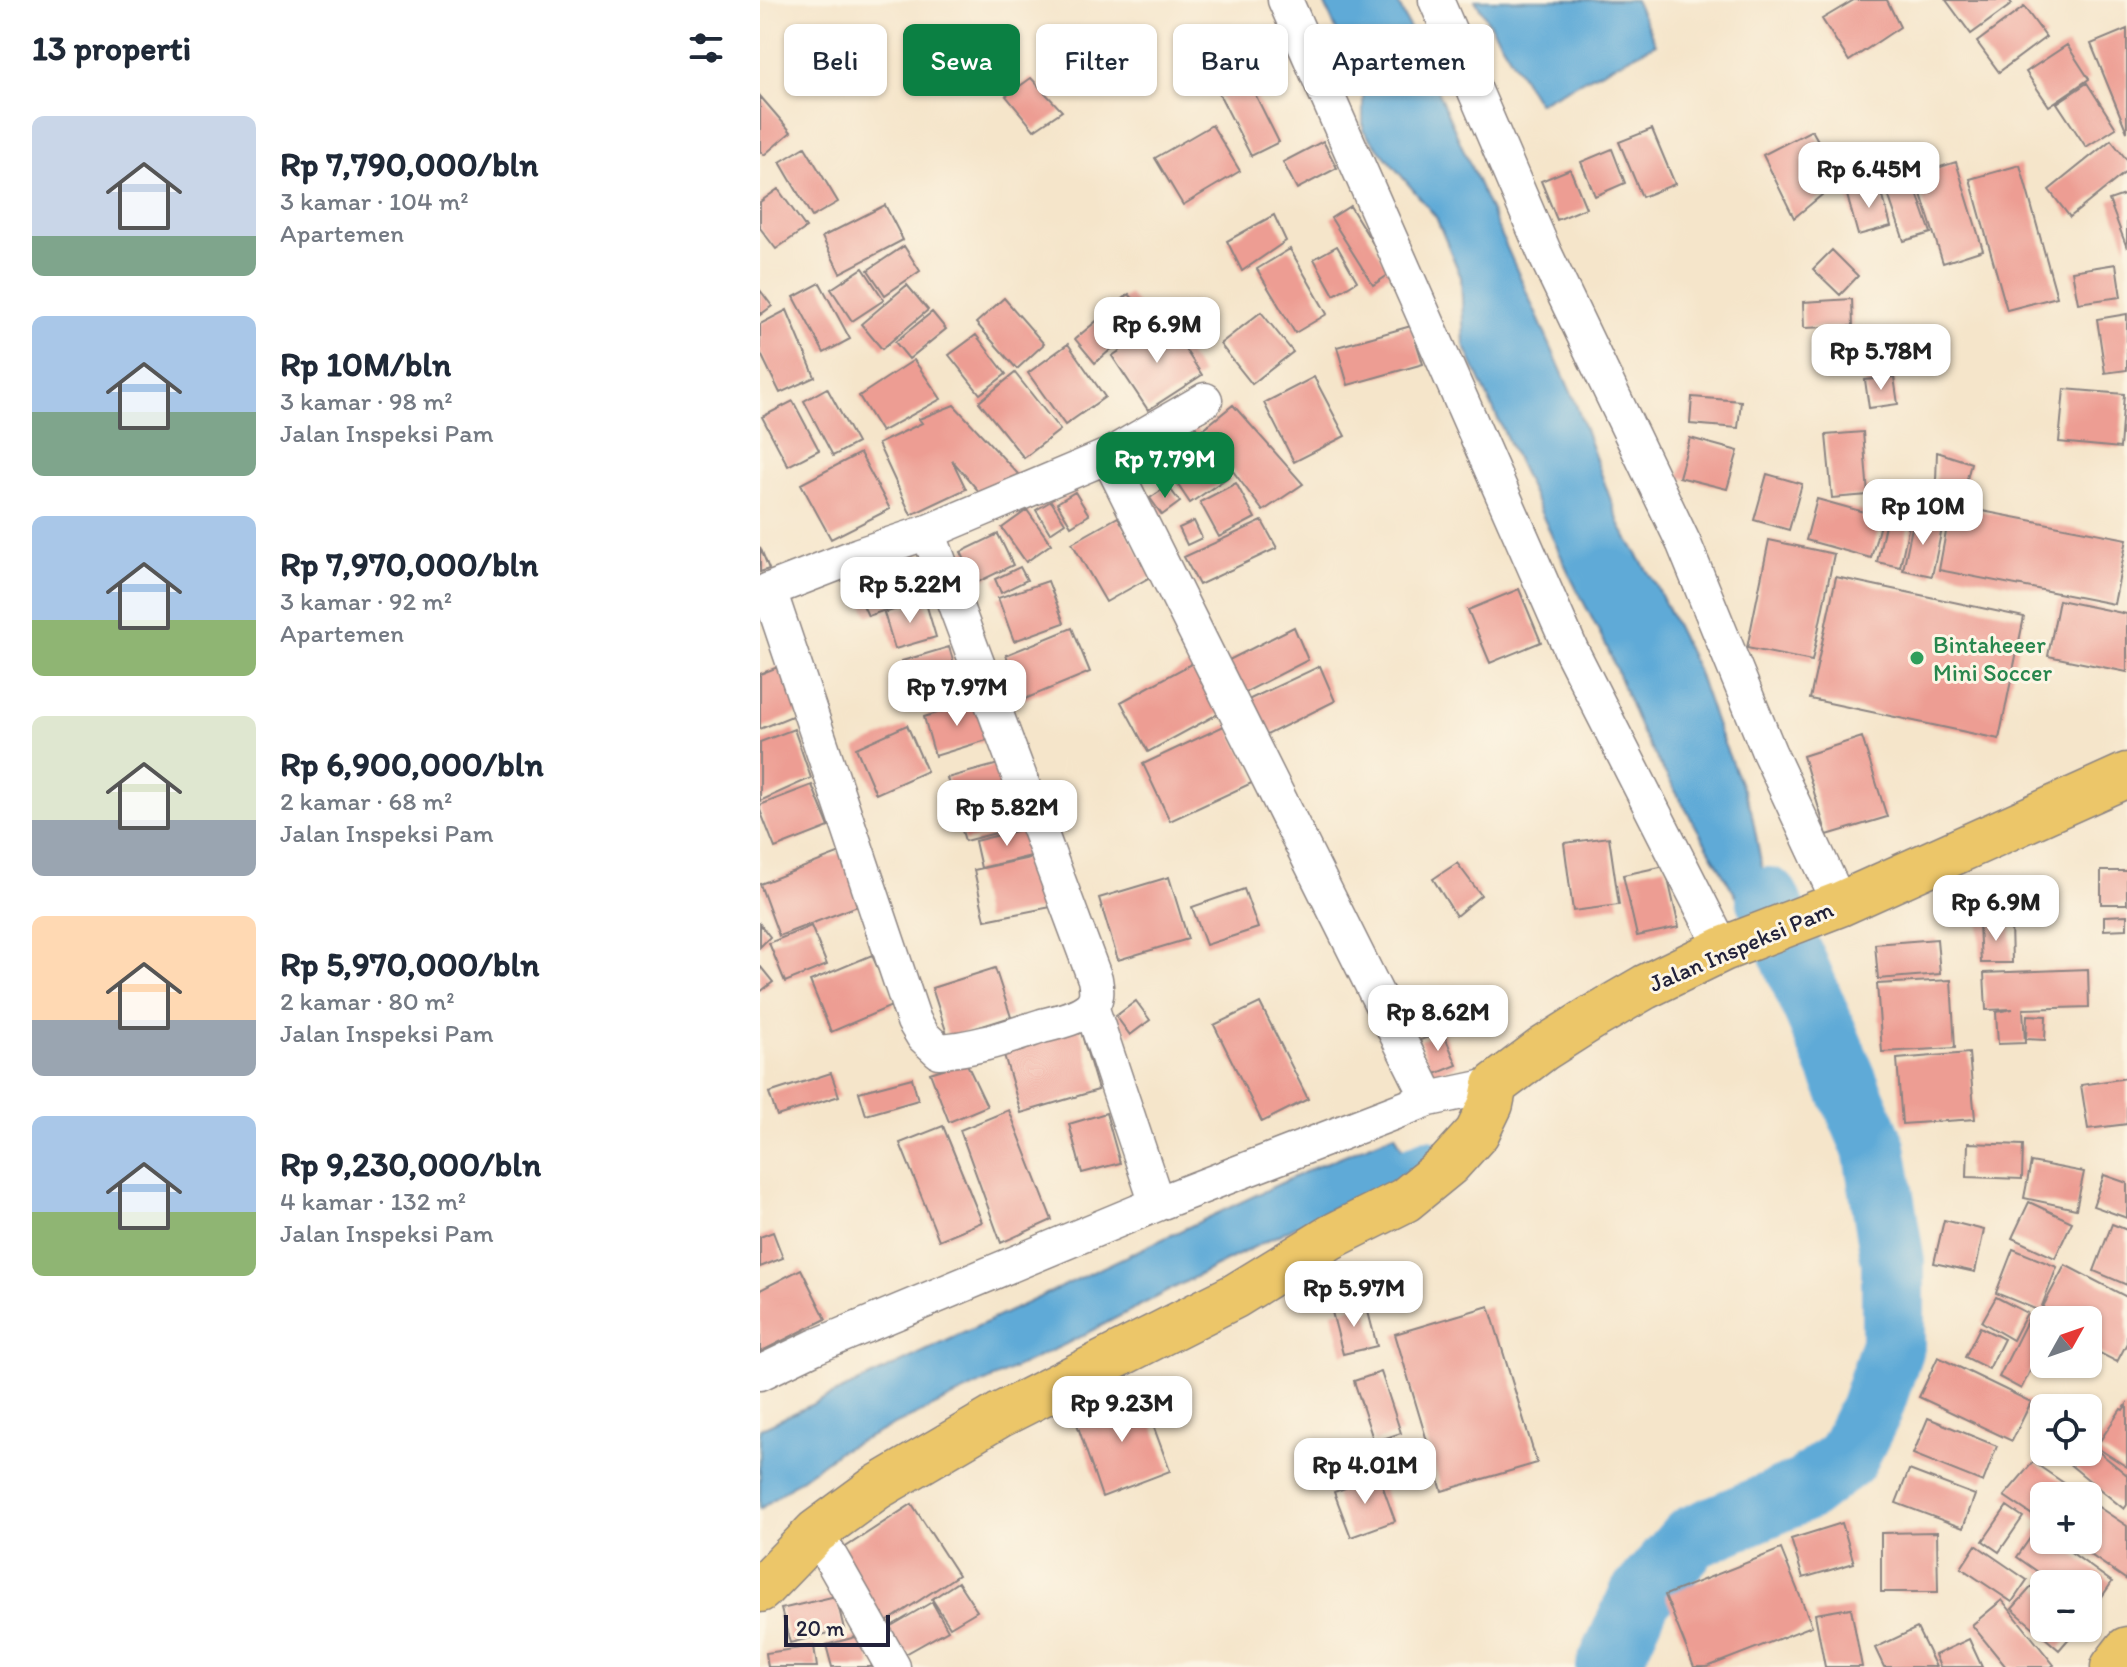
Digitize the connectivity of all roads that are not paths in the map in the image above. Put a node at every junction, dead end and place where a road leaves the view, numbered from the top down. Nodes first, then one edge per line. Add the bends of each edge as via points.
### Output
1 (1285, 0) edge
2 (1436, 0) edge
3 (1205, 400) dead end
4 (1108, 456) junction
5 (928, 532) junction
6 (765, 593) edge
7 (2127, 775) edge
8 (1840, 904) junction
9 (1723, 949) junction
10 (1091, 1006) junction
11 (1495, 1085) junction
12 (1429, 1099) junction
13 (1157, 1204) junction
14 (760, 1373) edge
15 (816, 1532) junction
16 (760, 1590) edge
17 (2127, 1649) edge
18 (893, 1667) edge
19 (2113, 1667) edge

1 - 9 street via 1572,652
2 - 8 street via 1545,254 1684,544 1769,752
3 - 4 street
4 - 5 street
4 - 12 street
5 - 6 street
5 - 10 street via 1095,979 1098,994
6 - 10 street via 923,1036 939,1051 966,1049 1072,1017
7 - 8 main road, Jalan Inspeksi Pam
8 - 9 main road, Jalan Inspeksi Pam
9 - 11 main road, Jalan Inspeksi Pam via 1590,1019
10 - 13 street
11 - 12 street
11 - 15 main road via 1477,1133 1405,1200 1331,1237 1235,1296 1000,1415 876,1488
12 - 13 street
13 - 14 street
15 - 16 main road
15 - 18 street
17 - 19 main road

